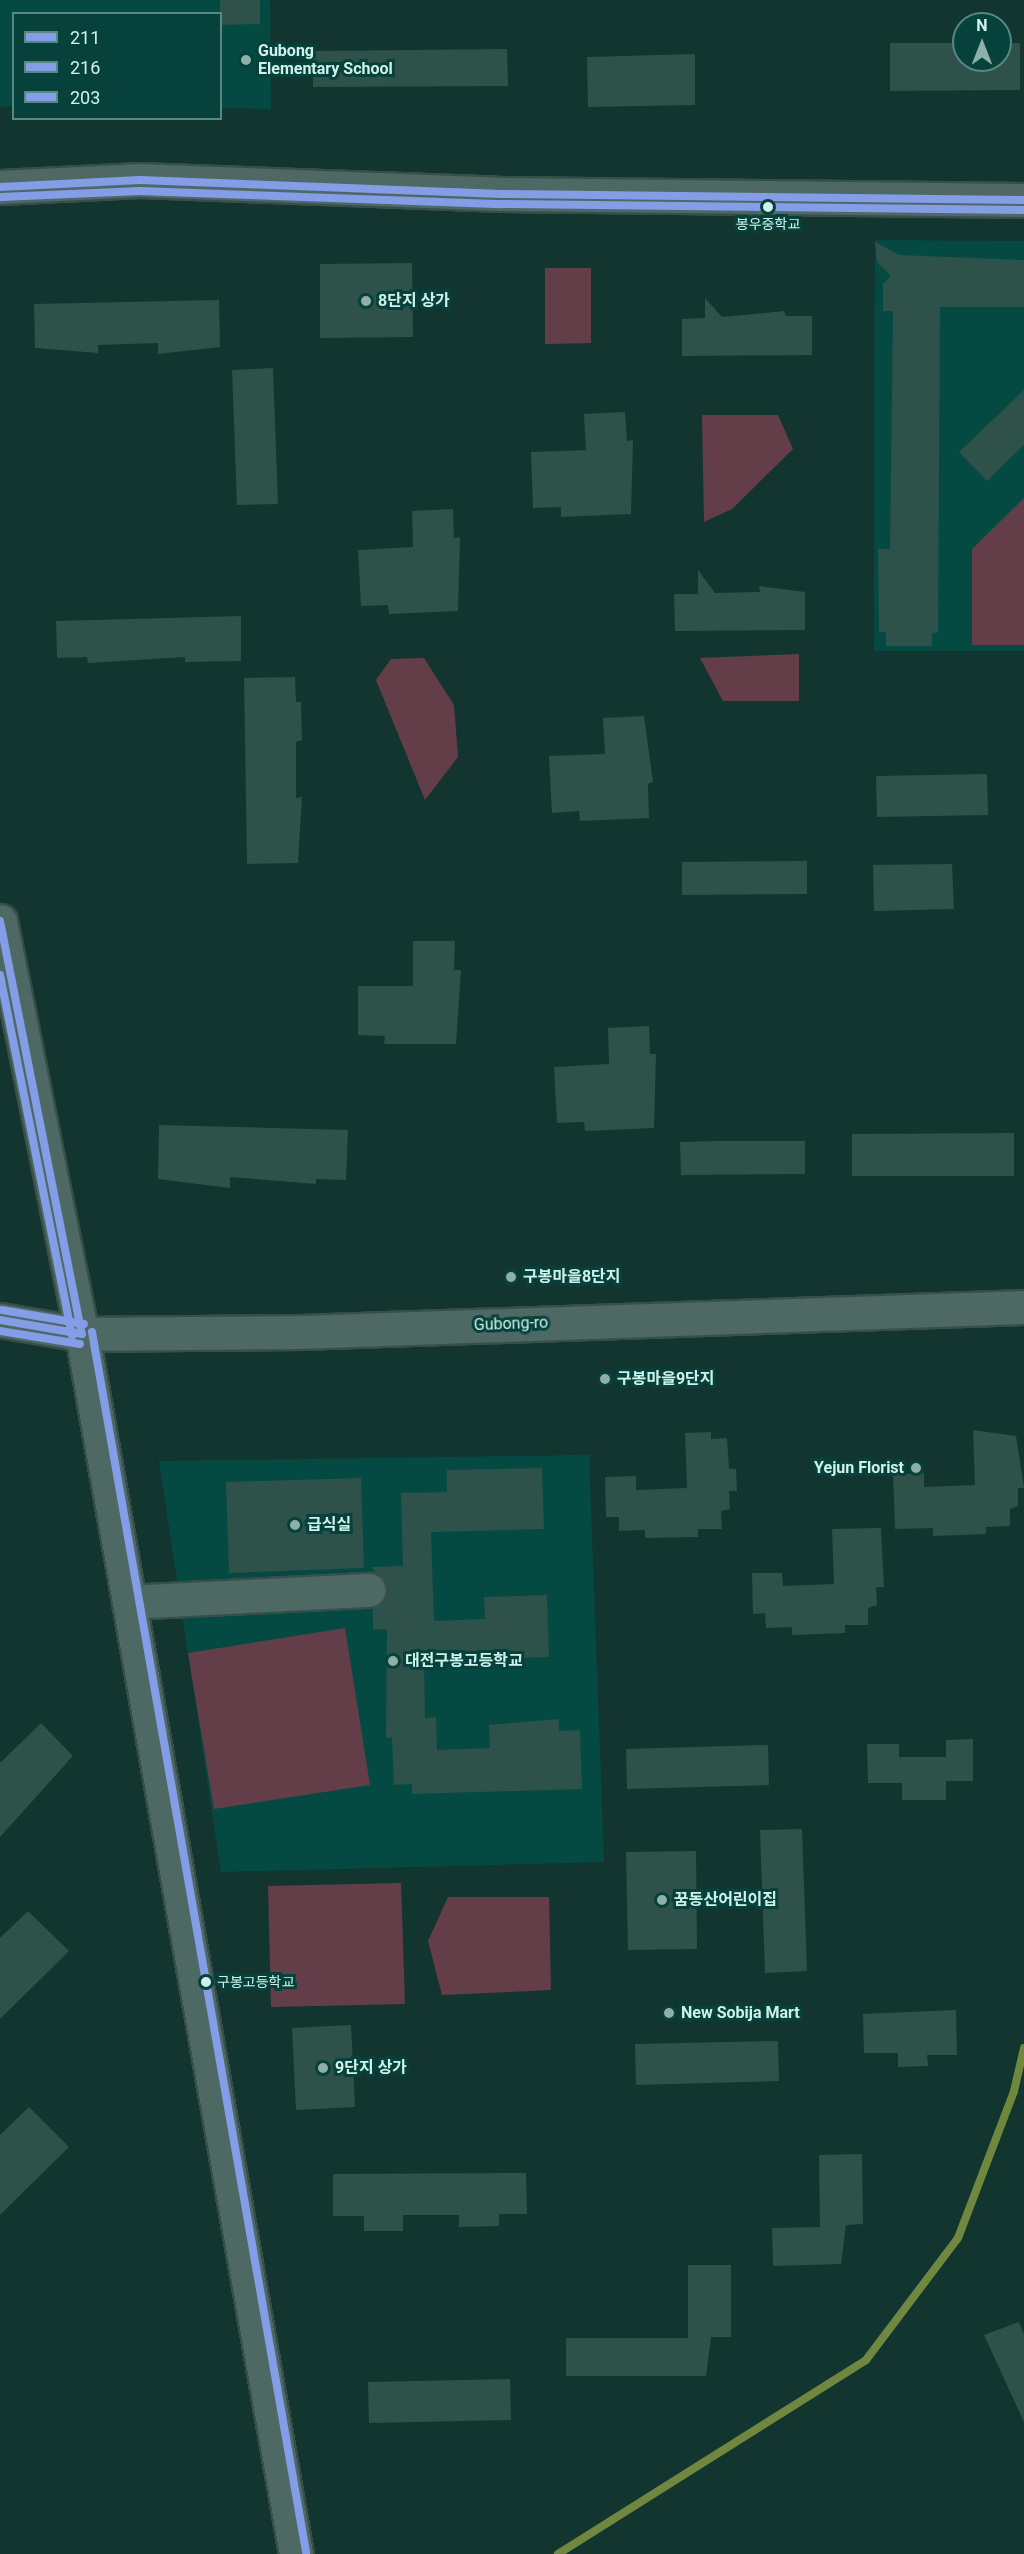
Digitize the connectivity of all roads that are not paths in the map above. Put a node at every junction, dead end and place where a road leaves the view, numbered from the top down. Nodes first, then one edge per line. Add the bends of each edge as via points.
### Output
1 (0, 187) edge
2 (1024, 200) edge
3 (0, 921) edge
4 (1024, 1307) edge
5 (0, 1320) edge
6 (82, 1334) junction
7 (369, 1590) dead end
8 (129, 1602) junction
9 (296, 2554) edge

1 - 2 street via 140,180 502,194
3 - 6 street
4 - 6 street, Gubong-ro via 300,1332
5 - 6 street, Gubong-ro
6 - 8 street
7 - 8 street
8 - 9 street

